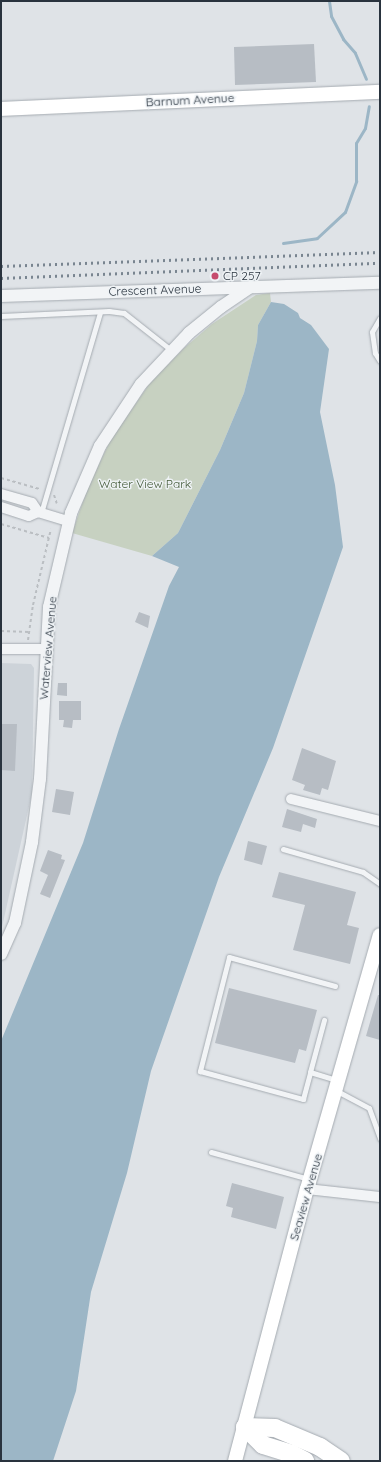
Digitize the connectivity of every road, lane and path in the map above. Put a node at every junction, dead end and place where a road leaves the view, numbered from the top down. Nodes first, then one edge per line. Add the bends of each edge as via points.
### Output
1 (380, 92) edge
2 (1, 109) edge
3 (380, 283) edge
4 (251, 287) junction
5 (1, 296) edge
6 (100, 312) junction
7 (1, 316) edge
8 (380, 318) edge
9 (171, 350) junction
10 (380, 361) edge
11 (1, 478) edge
12 (47, 491) junction
13 (1, 494) edge
14 (57, 504) dead end
15 (1, 507) edge
16 (39, 512) junction
17 (68, 521) junction
18 (1, 524) edge
19 (51, 529) dead end
20 (49, 538) junction
21 (1, 631) edge
22 (29, 632) junction
23 (1, 649) edge
24 (27, 649) junction
25 (45, 650) junction
26 (291, 799) dead end
27 (380, 821) edge
28 (283, 849) dead end
29 (380, 884) edge
30 (380, 935) edge
31 (1, 954) edge
32 (376, 964) edge
33 (335, 986) dead end
34 (324, 1020) dead end
35 (310, 1072) junction
36 (338, 1086) junction
37 (380, 1138) edge
38 (211, 1152) dead end
39 (308, 1184) junction
40 (380, 1197) edge
41 (245, 1427) junction
42 (235, 1461) edge
43 (305, 1461) edge
44 (341, 1461) edge

1 - 2 main road, Barnum Avenue
3 - 4 street, Crescent Avenue
4 - 5 street, Crescent Avenue
4 - 9 street, Waterview Avenue via 221,307
6 - 7 lane
6 - 9 lane via 124,313
6 - 12 lane
8 - 10 lane via 372,332 375,353
9 - 17 street, Waterview Avenue via 137,389 110,428 84,479
11 - 12 path
12 - 14 path via 54,493
12 - 16 lane
13 - 16 street via 32,503
15 - 16 street via 29,516
16 - 17 street
17 - 25 street, Waterview Avenue via 49,607
18 - 20 path
19 - 20 path
20 - 22 path
21 - 22 path
22 - 24 path
23 - 24 street
24 - 25 street
25 - 31 street, Waterview Avenue via 40,779 32,842 15,924
26 - 27 street
28 - 29 lane via 363,872
30 - 32 main road, Seaview Avenue
32 - 36 main road, Seaview Avenue
33 - 35 lane via 229,957 200,1070 303,1099
34 - 35 lane
35 - 36 lane
36 - 37 lane via 369,1108
36 - 39 main road, Seaview Avenue
38 - 39 lane
39 - 40 street
39 - 41 main road, Seaview Avenue
41 - 42 main road, Seaview Avenue
41 - 43 highway via 263,1445
41 - 44 highway via 275,1428 320,1447

